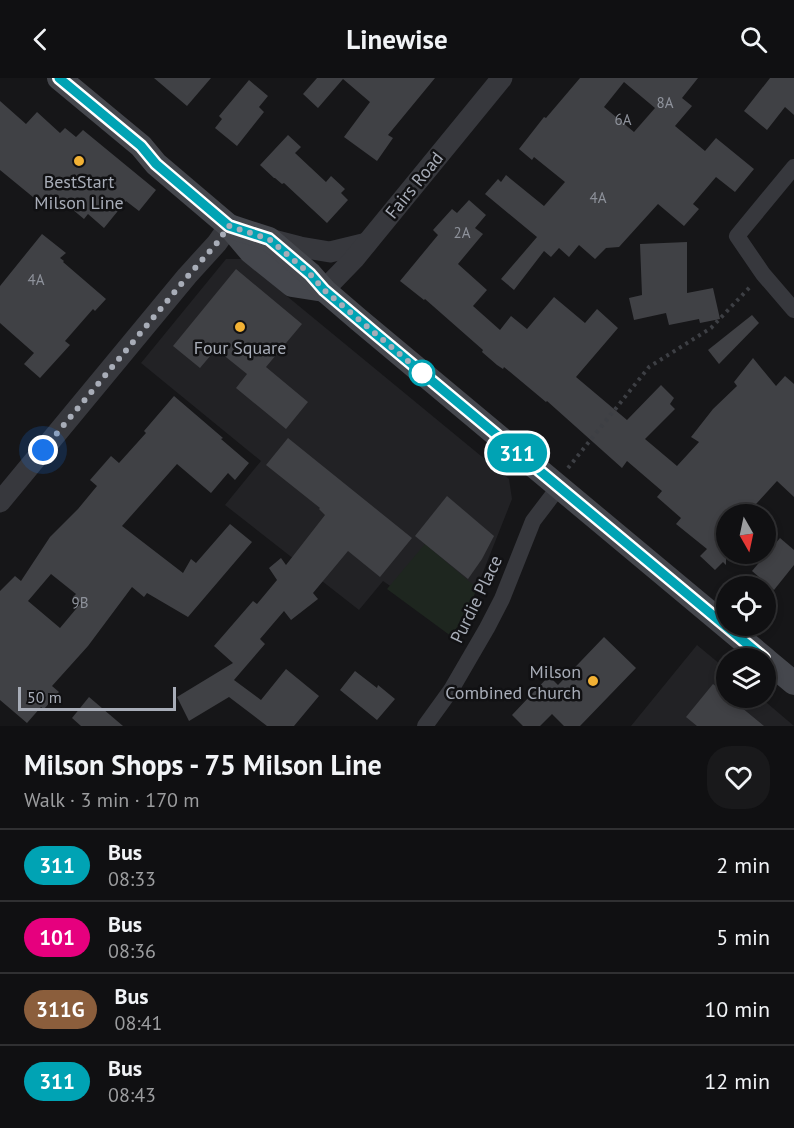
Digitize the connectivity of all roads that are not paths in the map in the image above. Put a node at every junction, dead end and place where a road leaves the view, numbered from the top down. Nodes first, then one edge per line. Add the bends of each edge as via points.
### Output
1 (59, 78) edge
2 (502, 78) edge
3 (794, 167) edge
4 (229, 226) junction
5 (269, 239) junction
6 (367, 243) junction
7 (324, 290) junction
8 (794, 310) edge
9 (558, 488) junction
10 (0, 502) edge
11 (752, 648) edge
12 (776, 668) edge
13 (794, 683) edge
14 (425, 726) edge

1 - 4 main road
2 - 6 street, Fairs Road
3 - 8 street via 737,237
4 - 5 main road
4 - 7 main road via 251,252 292,285
4 - 10 street
5 - 6 street via 330,252
5 - 7 main road
6 - 7 street, Fairs Road
7 - 9 main road
9 - 11 main road
9 - 14 street, Purdie Place via 533,521 487,628
12 - 13 main road

